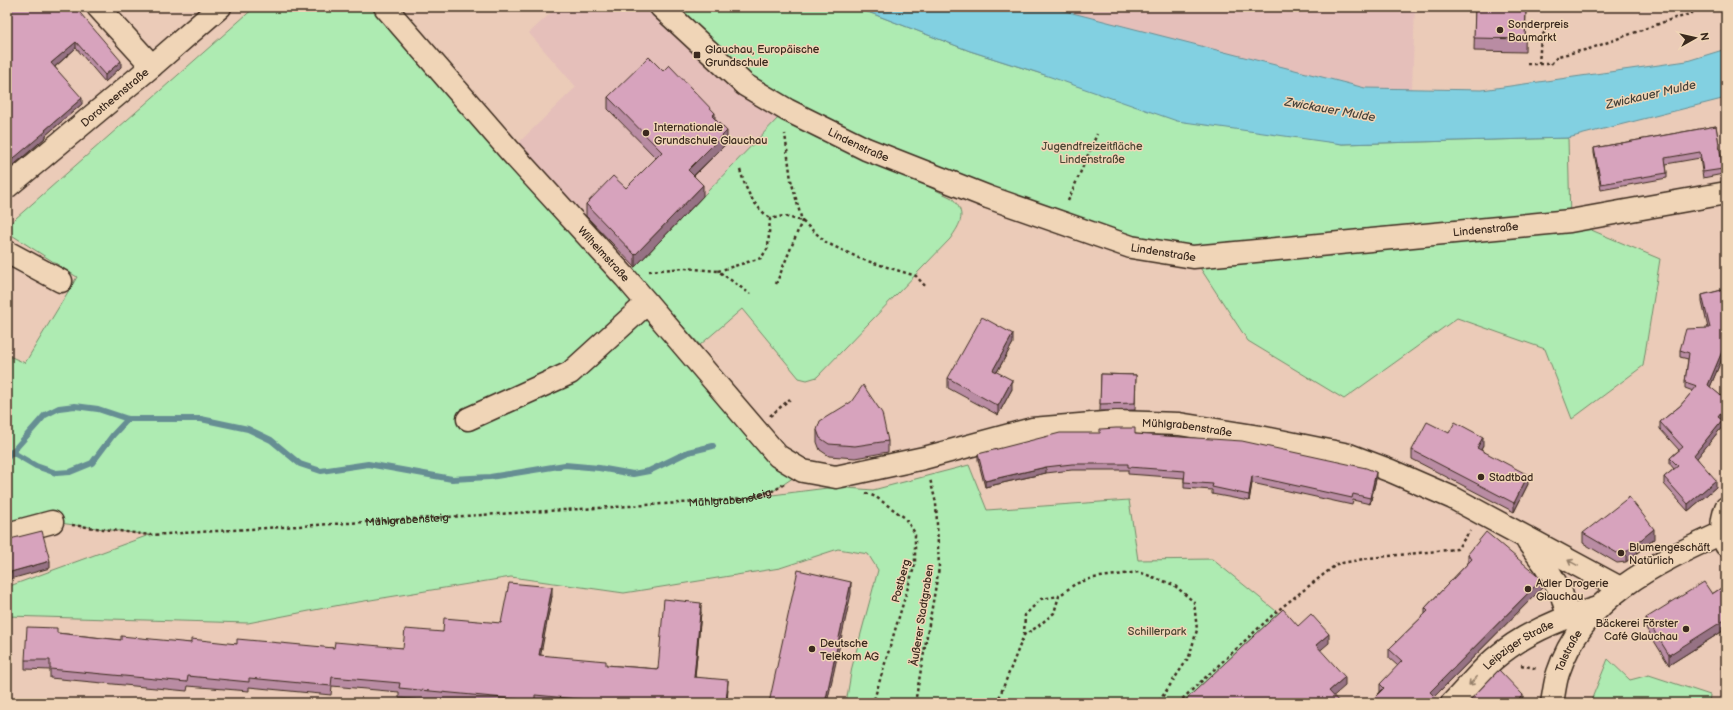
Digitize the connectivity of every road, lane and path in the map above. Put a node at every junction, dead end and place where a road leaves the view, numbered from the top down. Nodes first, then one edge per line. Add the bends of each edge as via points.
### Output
1 (98, 7) edge
2 (220, 7) edge
3 (385, 7) edge
4 (661, 7) edge
5 (1704, 7) edge
6 (1550, 26) dead end
7 (1527, 64) dead end
8 (1539, 64) junction
9 (152, 66) junction
10 (791, 112) junction
11 (1097, 134) dead end
12 (740, 170) dead end
13 (7, 187) edge
14 (1726, 193) edge
15 (770, 219) junction
16 (802, 221) junction
17 (1059, 222) junction
18 (7, 252) edge
19 (718, 271) junction
20 (61, 281) dead end
21 (631, 284) junction
22 (776, 284) dead end
23 (925, 286) dead end
24 (750, 294) dead end
25 (647, 303) junction
26 (468, 419) dead end
27 (924, 458) junction
28 (802, 472) junction
29 (836, 477) joint
30 (864, 492) dead end
31 (1726, 508) edge
32 (1483, 515) junction
33 (52, 522) joint
34 (7, 534) edge
35 (1524, 536) junction
36 (1724, 539) edge
37 (1620, 588) junction
38 (1059, 596) junction
39 (1597, 608) junction
40 (1568, 616) junction
41 (1024, 635) junction
42 (1495, 659) junction
43 (1726, 664) edge
44 (1720, 668) dead end
45 (1558, 673) junction
46 (873, 703) edge
47 (914, 703) edge
48 (997, 703) edge
49 (1158, 703) edge
50 (1178, 703) edge
51 (1452, 703) edge
52 (1552, 703) edge

1 - 9 street
2 - 9 street, Dorotheenstraße
3 - 21 street, Wilhelmstraße via 510,151
4 - 10 street, Lindenstraße via 745,85
5 - 8 path via 1683,17 1589,49 1558,56 1551,64
6 - 8 path via 1541,37
7 - 8 path
9 - 13 street, Dorotheenstraße
10 - 16 path via 787,118 785,134 791,180
10 - 17 street, Lindenstraße via 866,149
11 - 17 path
12 - 15 path via 747,192 755,205
14 - 17 street, Lindenstraße via 1570,221 1193,257 1131,248
15 - 16 path via 784,216
15 - 19 path via 768,248 761,258
16 - 22 path
16 - 23 path via 827,243 861,259 916,276
18 - 20 street
19 - 21 path via 684,268 648,271
19 - 24 path
21 - 25 street, Wilhelmstraße
25 - 26 street via 570,372
25 - 28 street, Wilhelmstraße via 778,456
27 - 29 street, Mühlgrabenstraße
27 - 32 street, Mühlgrabenstraße via 1032,429 1116,422 1179,424 1349,455 1453,498
27 - 47 path, Äußerer Stadtgraben via 936,503 939,568 923,666
28 - 29 street, Wilhelmstraße
28 - 33 path, Mühlgrabensteig via 775,490 746,499 150,535
30 - 46 path, Postberg via 876,497 904,517 915,533 915,564
31 - 36 street via 1722,521
32 - 35 street, Mühlgrabenstraße
32 - 50 path via 1457,549 1337,564 1277,611
33 - 34 street
37 -> 35 street, Mühlgrabenstraße
35 - 40 street, Mühlgrabenstraße via 1561,592
36 - 37 street, Talstraße via 1669,557
37 - 39 street, Talstraße
38 - 41 path via 1054,613
38 - 41 path via 1041,599 1026,615
38 - 49 path via 1075,584 1093,578 1139,572 1174,586 1194,602 1197,630 1189,657
39 - 40 street, Leipziger Straße
39 - 45 street, Talstraße via 1572,641
40 - 42 street, Leipziger Straße via 1531,634
41 - 48 path
42 - 45 path
42 -> 51 street, Leipziger Straße
43 - 44 path
45 - 52 street, Talstraße

